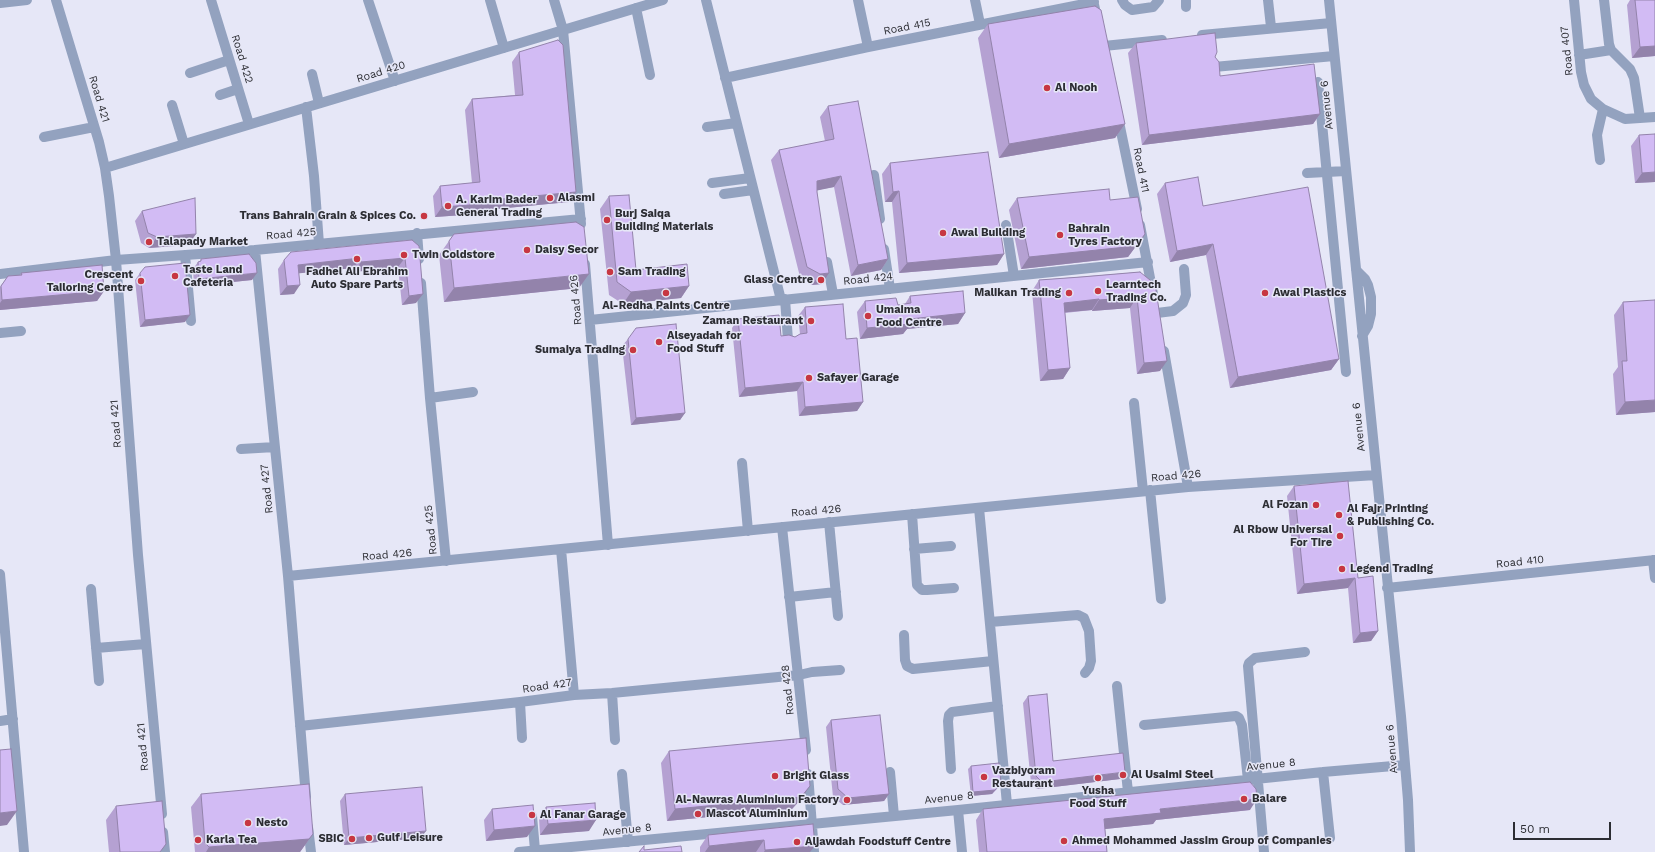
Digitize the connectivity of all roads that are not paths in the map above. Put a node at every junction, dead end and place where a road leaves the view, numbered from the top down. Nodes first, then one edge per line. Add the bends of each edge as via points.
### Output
1 (27, 0) edge
2 (56, 0) edge
3 (211, 0) edge
4 (368, 0) edge
5 (490, 0) edge
6 (554, 0) edge
7 (663, 0) edge
8 (706, 0) edge
9 (858, 0) edge
10 (974, 0) edge
11 (1122, 0) edge
12 (1159, 0) edge
13 (1268, 0) edge
14 (1329, 0) edge
15 (1574, 0) edge
16 (1604, 0) edge
17 (1094, 1) edge
18 (0, 3) edge
19 (636, 8) junction
20 (1331, 23) junction
21 (980, 24) junction
22 (1271, 27) junction
23 (563, 30) junction
24 (1194, 36) edge
25 (1170, 39) edge
26 (868, 46) junction
27 (504, 48) junction
28 (1611, 50) junction
29 (1579, 55) junction
30 (1334, 56) junction
31 (229, 60) junction
32 (1214, 67) edge
33 (190, 73) dead end
34 (312, 74) dead end
35 (650, 74) dead end
36 (725, 78) junction
37 (395, 81) junction
38 (1318, 82) edge
39 (238, 89) junction
40 (220, 95) dead end
41 (319, 103) junction
42 (172, 105) dead end
43 (306, 107) junction
44 (1116, 107) edge
45 (1603, 109) junction
46 (1655, 117) edge
47 (1640, 118) junction
48 (736, 123) junction
49 (249, 124) junction
50 (94, 127) junction
51 (708, 127) dead end
52 (44, 137) dead end
53 (184, 144) junction
54 (1600, 160) dead end
55 (105, 168) junction
56 (1327, 171) junction
57 (1346, 171) junction
58 (1307, 173) dead end
59 (874, 175) edge
60 (750, 178) junction
61 (712, 183) dead end
62 (753, 190) junction
63 (724, 194) dead end
64 (580, 219) junction
65 (1006, 225) dead end
66 (417, 233) junction
67 (582, 234) edge
68 (319, 244) junction
69 (255, 250) junction
70 (825, 251) edge
71 (185, 255) junction
72 (584, 258) edge
73 (116, 260) junction
74 (1148, 262) junction
75 (1184, 269) dead end
76 (0, 274) edge
77 (1014, 276) junction
78 (890, 289) junction
79 (832, 294) junction
80 (783, 300) junction
81 (590, 320) junction
82 (191, 321) edge
83 (21, 331) dead end
84 (0, 333) edge
85 (788, 340) edge
86 (1162, 344) edge
87 (1346, 372) dead end
88 (473, 392) dead end
89 (430, 398) junction
90 (1134, 403) dead end
91 (275, 447) junction
92 (241, 449) dead end
93 (742, 463) dead end
94 (1376, 475) junction
95 (1188, 487) junction
96 (1146, 491) junction
97 (738, 494) dead end
98 (979, 508) junction
99 (912, 514) junction
100 (829, 522) junction
101 (782, 527) junction
102 (744, 531) junction
103 (608, 545) junction
104 (951, 546) dead end
105 (561, 549) junction
106 (914, 549) junction
107 (1654, 560) edge
108 (446, 561) junction
109 (0, 574) edge
110 (288, 576) junction
111 (1655, 578) edge
112 (954, 588) dead end
113 (1388, 588) junction
114 (91, 589) dead end
115 (836, 592) junction
116 (789, 597) junction
117 (1160, 599) dead end
118 (838, 616) dead end
119 (990, 622) junction
120 (904, 635) dead end
121 (3, 638) edge
122 (146, 644) junction
123 (96, 648) junction
124 (1304, 652) dead end
125 (993, 661) junction
126 (840, 670) dead end
127 (1084, 673) dead end
128 (799, 675) junction
129 (99, 681) dead end
130 (1117, 686) dead end
131 (612, 692) junction
132 (574, 695) junction
133 (520, 702) junction
134 (998, 706) junction
135 (13, 720) junction
136 (0, 721) edge
137 (1144, 725) dead end
138 (300, 726) junction
139 (522, 738) dead end
140 (615, 740) dead end
141 (1405, 765) junction
142 (951, 769) dead end
143 (890, 772) dead end
144 (1323, 772) junction
145 (622, 774) dead end
146 (1253, 779) junction
147 (1128, 792) junction
148 (1007, 804) junction
149 (306, 805) edge
150 (958, 810) junction
151 (532, 816) edge
152 (894, 816) junction
153 (308, 820) edge
154 (812, 824) junction
155 (1330, 838) dead end
156 (628, 842) junction
157 (602, 848) edge
158 (535, 850) junction
159 (24, 852) edge
160 (165, 852) edge
161 (311, 852) edge
162 (519, 852) edge
163 (814, 852) edge
164 (962, 852) edge
165 (1264, 852) edge
166 (1410, 852) edge

1 - 18 street
2 - 50 street, Road 421
3 - 31 street, Road 422
4 - 37 street
5 - 27 street
6 - 23 street
7 - 19 street, Road 420
8 - 36 street
9 - 26 street
10 - 21 street
11 - 12 street via 1132,10 1153,7
13 - 22 street
14 - 20 street, Avenue 6
15 - 29 street, Road 407
16 - 28 street
17 - 21 street, Road 415
17 - 25 street via 1103,42
19 - 23 street, Road 420
19 - 35 street
20 - 22 street
20 - 30 street, Avenue 6
21 - 26 street, Road 415
22 - 24 street
23 - 27 street, Road 420
23 - 64 street
26 - 36 street, Road 415
27 - 37 street, Road 420
28 - 29 street
28 - 47 street via 1630,69 1634,78
29 - 45 street, Road 407 via 1587,92
30 - 32 street
30 - 57 street, Avenue 6
31 - 33 street
31 - 39 street, Road 422
34 - 41 street
36 - 48 street
37 - 41 street, Road 420
38 - 56 street
39 - 40 street
39 - 49 street, Road 422
41 - 43 street, Road 420
42 - 53 street
43 - 49 street, Road 420
43 - 68 street
44 - 74 street, Road 411
45 - 47 street, Road 407 via 1625,119
45 - 54 street via 1597,135
46 - 47 street, Road 407
48 - 51 street
48 - 60 street
49 - 53 street, Road 420
50 - 52 street
50 - 55 street, Road 421
53 - 55 street, Road 420
55 - 73 street, Road 421
56 - 57 street
56 - 58 street
56 - 87 street
57 - 94 street, Avenue 6
59 - 78 street
60 - 61 street
60 - 62 street
62 - 63 street
62 - 80 street
64 - 66 street, Road 425
64 - 67 street
65 - 77 street
66 - 68 street, Road 425
66 - 89 street, Road 425
68 - 69 street, Road 425
69 - 71 street, Road 425
69 - 91 street, Road 427
70 - 79 street
71 - 73 street, Road 425
71 - 82 street
72 - 81 street, Road 426
73 - 76 street, Road 425
73 - 122 street, Road 421
74 - 75 street, Road 411 via 1158,317 1173,311 1183,303 1186,295
74 - 77 street, Road 424
77 - 78 street, Road 424
78 - 79 street, Road 424
79 - 80 street, Road 424
80 - 81 street, Road 424
80 - 85 street
81 - 103 street, Road 426
83 - 84 street
86 - 95 street
88 - 89 street
89 - 108 street, Road 425
90 - 96 street
91 - 92 street
91 - 110 street, Road 427
93 - 102 street
94 - 95 street, Road 426
94 - 113 street, Avenue 6
95 - 96 street, Road 426
96 - 98 street, Road 426
96 - 117 street
97 - 102 street
98 - 99 street, Road 426
98 - 119 street
99 - 100 street, Road 426
99 - 106 street
100 - 101 street, Road 426
100 - 115 street
101 - 102 street, Road 426
101 - 116 street, Road 428
102 - 103 street, Road 426
103 - 105 street, Road 426
104 - 106 street
105 - 108 street, Road 426
105 - 132 street
106 - 112 street via 916,581 919,588
107 - 111 street
107 - 113 street, Road 410
108 - 110 street, Road 426
109 - 121 street
110 - 138 street, Road 427
113 - 141 street, Avenue 6
114 - 123 street
115 - 116 street
115 - 118 street
116 - 128 street, Road 428
119 - 125 street
119 - 127 street via 1078,615 1084,618 1091,661
120 - 125 street via 905,660 913,669
121 - 135 street
122 - 123 street
122 - 160 street, Road 421
123 - 129 street
124 - 146 street via 1255,658 1249,663
125 - 134 street
126 - 128 street, Road 427
128 - 131 street, Road 427
128 - 154 street, Road 428
130 - 147 street
131 - 132 street, Road 427
131 - 140 street
132 - 133 street, Road 427
133 - 138 street, Road 427
133 - 139 street
134 - 142 street via 952,712 949,715
134 - 148 street
135 - 136 street
135 - 159 street
137 - 146 street via 1236,716 1242,724
138 - 149 street, Road 427
141 - 144 street, Avenue 8
141 - 166 street, Avenue 6
143 - 152 street
144 - 146 street, Avenue 8
144 - 155 street
145 - 156 street
146 - 147 street, Avenue 8
146 - 165 street
147 - 148 street, Avenue 8
148 - 150 street, Avenue 8
150 - 152 street, Avenue 8
150 - 164 street
151 - 158 street
152 - 154 street, Avenue 8
153 - 161 street
154 - 156 street, Avenue 8
154 - 163 street, Road 428
156 - 157 street, Avenue 8
157 - 158 street, Avenue 8
158 - 162 street, Avenue 8

